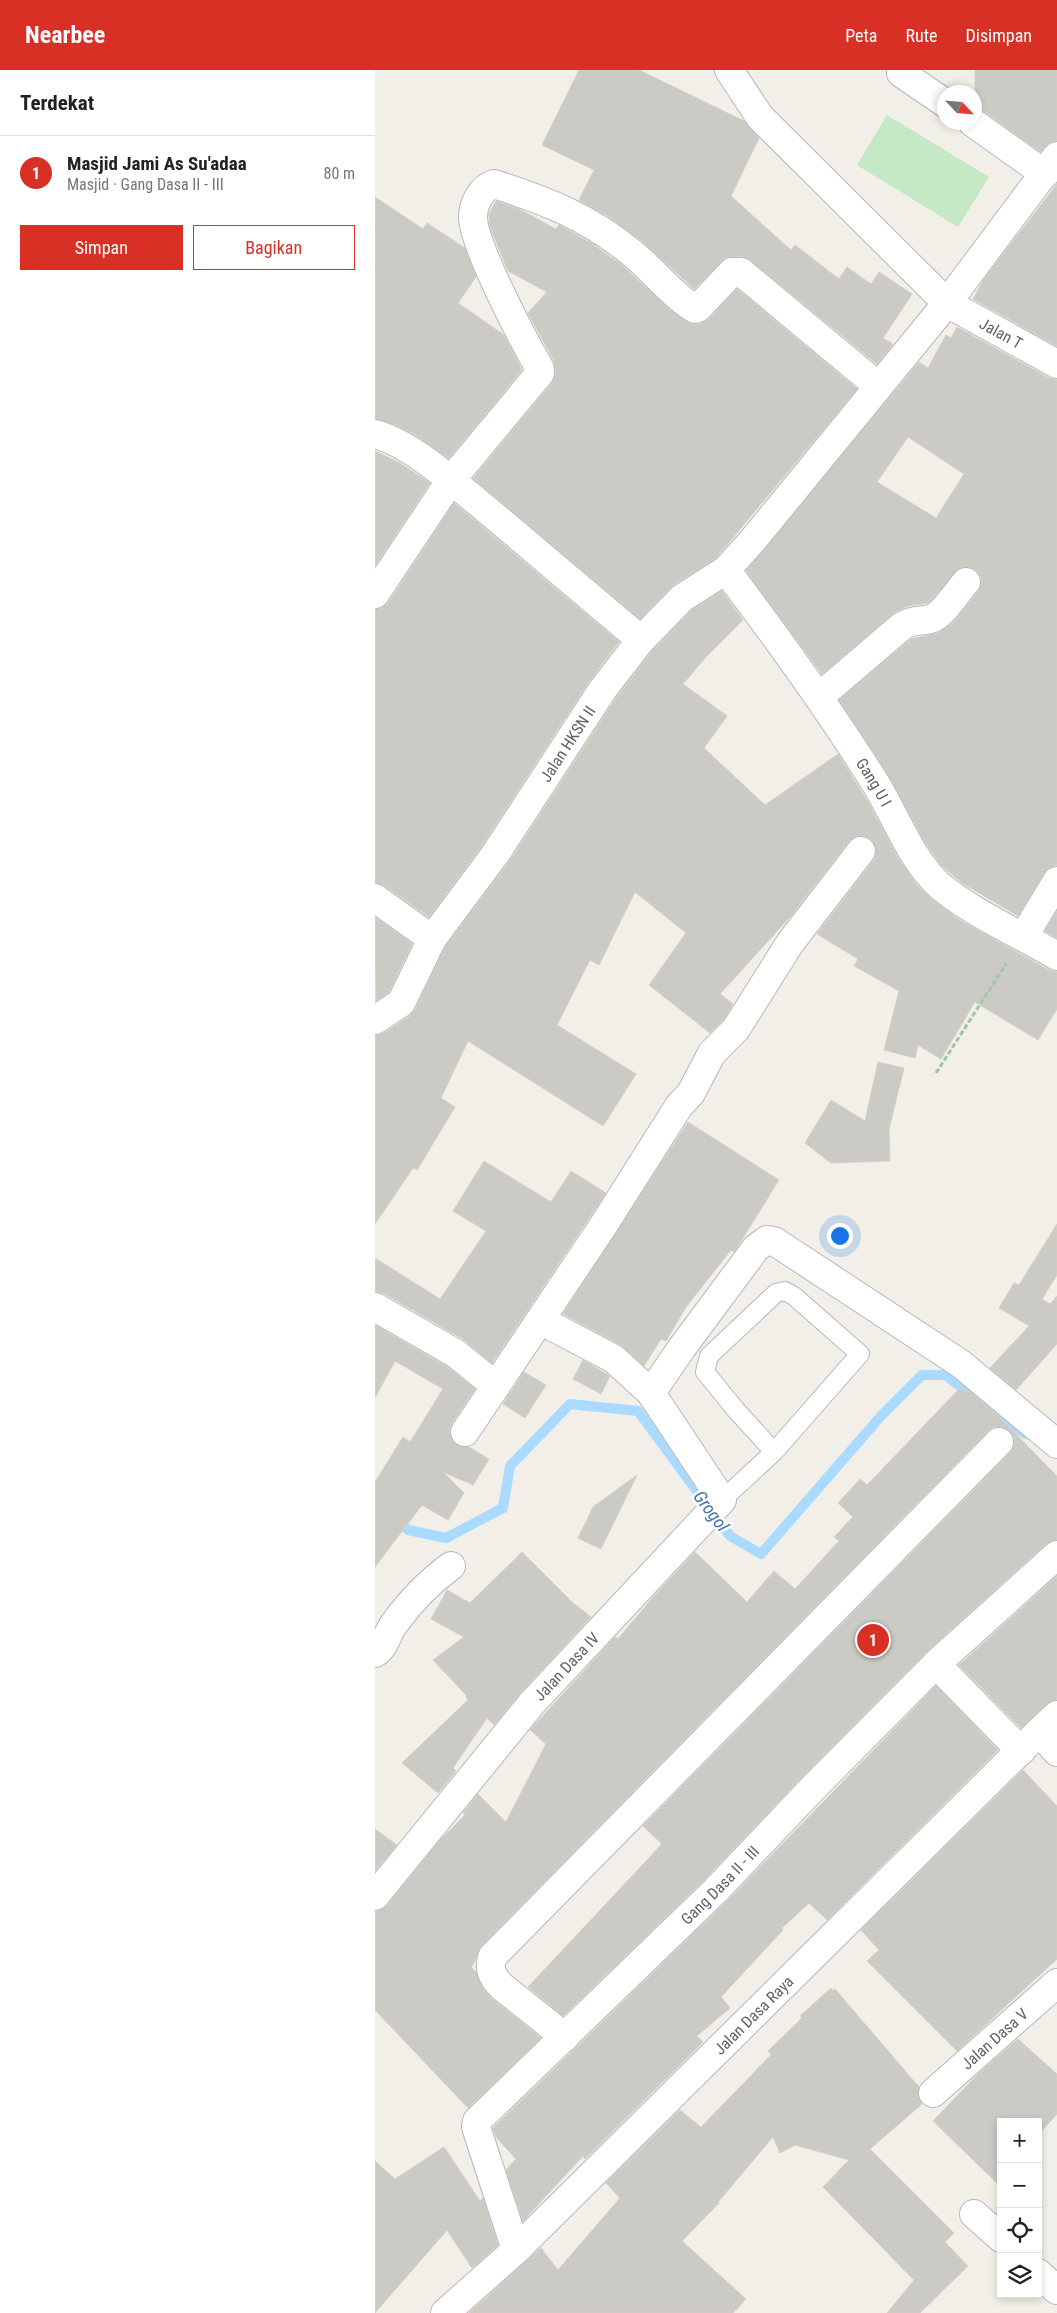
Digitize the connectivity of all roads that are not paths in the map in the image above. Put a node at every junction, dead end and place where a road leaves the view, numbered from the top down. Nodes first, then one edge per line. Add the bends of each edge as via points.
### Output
1 (729, 70) edge
2 (900, 71) edge
3 (937, 97) edge
4 (982, 127) edge
5 (1051, 165) edge
6 (947, 303) junction
7 (1057, 364) edge
8 (878, 386) junction
9 (375, 434) edge
10 (451, 480) junction
11 (726, 570) junction
12 (966, 582) dead end
13 (375, 594) edge
14 (641, 640) junction
15 (819, 697) junction
16 (861, 851) dead end
17 (1057, 881) edge
18 (375, 898) edge
19 (1024, 936) junction
20 (432, 939) junction
21 (1057, 956) edge
22 (375, 1020) edge
23 (375, 1307) edge
24 (540, 1320) junction
25 (496, 1386) junction
26 (651, 1393) junction
27 (465, 1432) dead end
28 (999, 1442) dead end
29 (1057, 1444) edge
30 (774, 1452) junction
31 (720, 1502) junction
32 (1057, 1555) edge
33 (451, 1566) dead end
34 (375, 1653) edge
35 (936, 1664) junction
36 (1039, 1733) edge
37 (1057, 1752) edge
38 (375, 1896) edge
39 (1057, 1983) edge
40 (565, 2037) junction
41 (933, 2093) dead end
42 (975, 2214) dead end
43 (997, 2234) edge
44 (516, 2250) junction
45 (1042, 2277) edge
46 (1057, 2290) edge
47 (445, 2313) edge

1 - 6 street, Jalan T via 760,117
2 - 3 street
4 - 5 street
5 - 6 street, Jalan HKSN II
6 - 7 street, Jalan T
6 - 8 street, Jalan HKSN II
8 - 10 street via 741,272 732,272 695,309 610,236 557,205 494,184 482,190 473,217 475,230 540,373
8 - 11 street, Jalan HKSN II
9 - 10 street via 405,447
10 - 13 street
10 - 14 street
11 - 14 street, Jalan HKSN II via 682,598
11 - 15 street, Gang U I
12 - 15 street via 937,616 927,620 914,619 902,626
14 - 20 street, Jalan HKSN II via 603,689 496,853
15 - 19 street, Gang U I via 875,782 922,866 958,900
16 - 24 street via 790,943 736,1029 712,1053 691,1093 679,1106
17 - 19 street
18 - 20 street
19 - 21 street, Gang U I
20 - 22 street, Jalan HKSN II via 401,1003
23 - 25 street via 455,1353
24 - 25 street
24 - 26 street via 614,1359
25 - 27 street
26 - 29 street via 756,1248 767,1240 824,1273 961,1364
26 - 31 street
28 - 40 street via 493,1957 492,1976
30 - 30 lane, Jalan Dasa IV via 705,1372 709,1356 776,1293 785,1291 860,1354
30 - 31 lane, Jalan Dasa IV
31 - 38 street, Jalan Dasa IV via 532,1703
32 - 35 street, Gang Dasa II - III
33 - 34 street via 433,1579 393,1625
35 - 36 street
35 - 40 street, Gang Dasa II - III via 716,1890
36 - 37 street
36 - 44 street, Jalan Dasa Raya
39 - 41 street, Jalan Dasa V
40 - 44 street, Gang Dasa II - III via 476,2123
42 - 43 street
44 - 47 street, Jalan Dasa Raya
45 - 46 street

